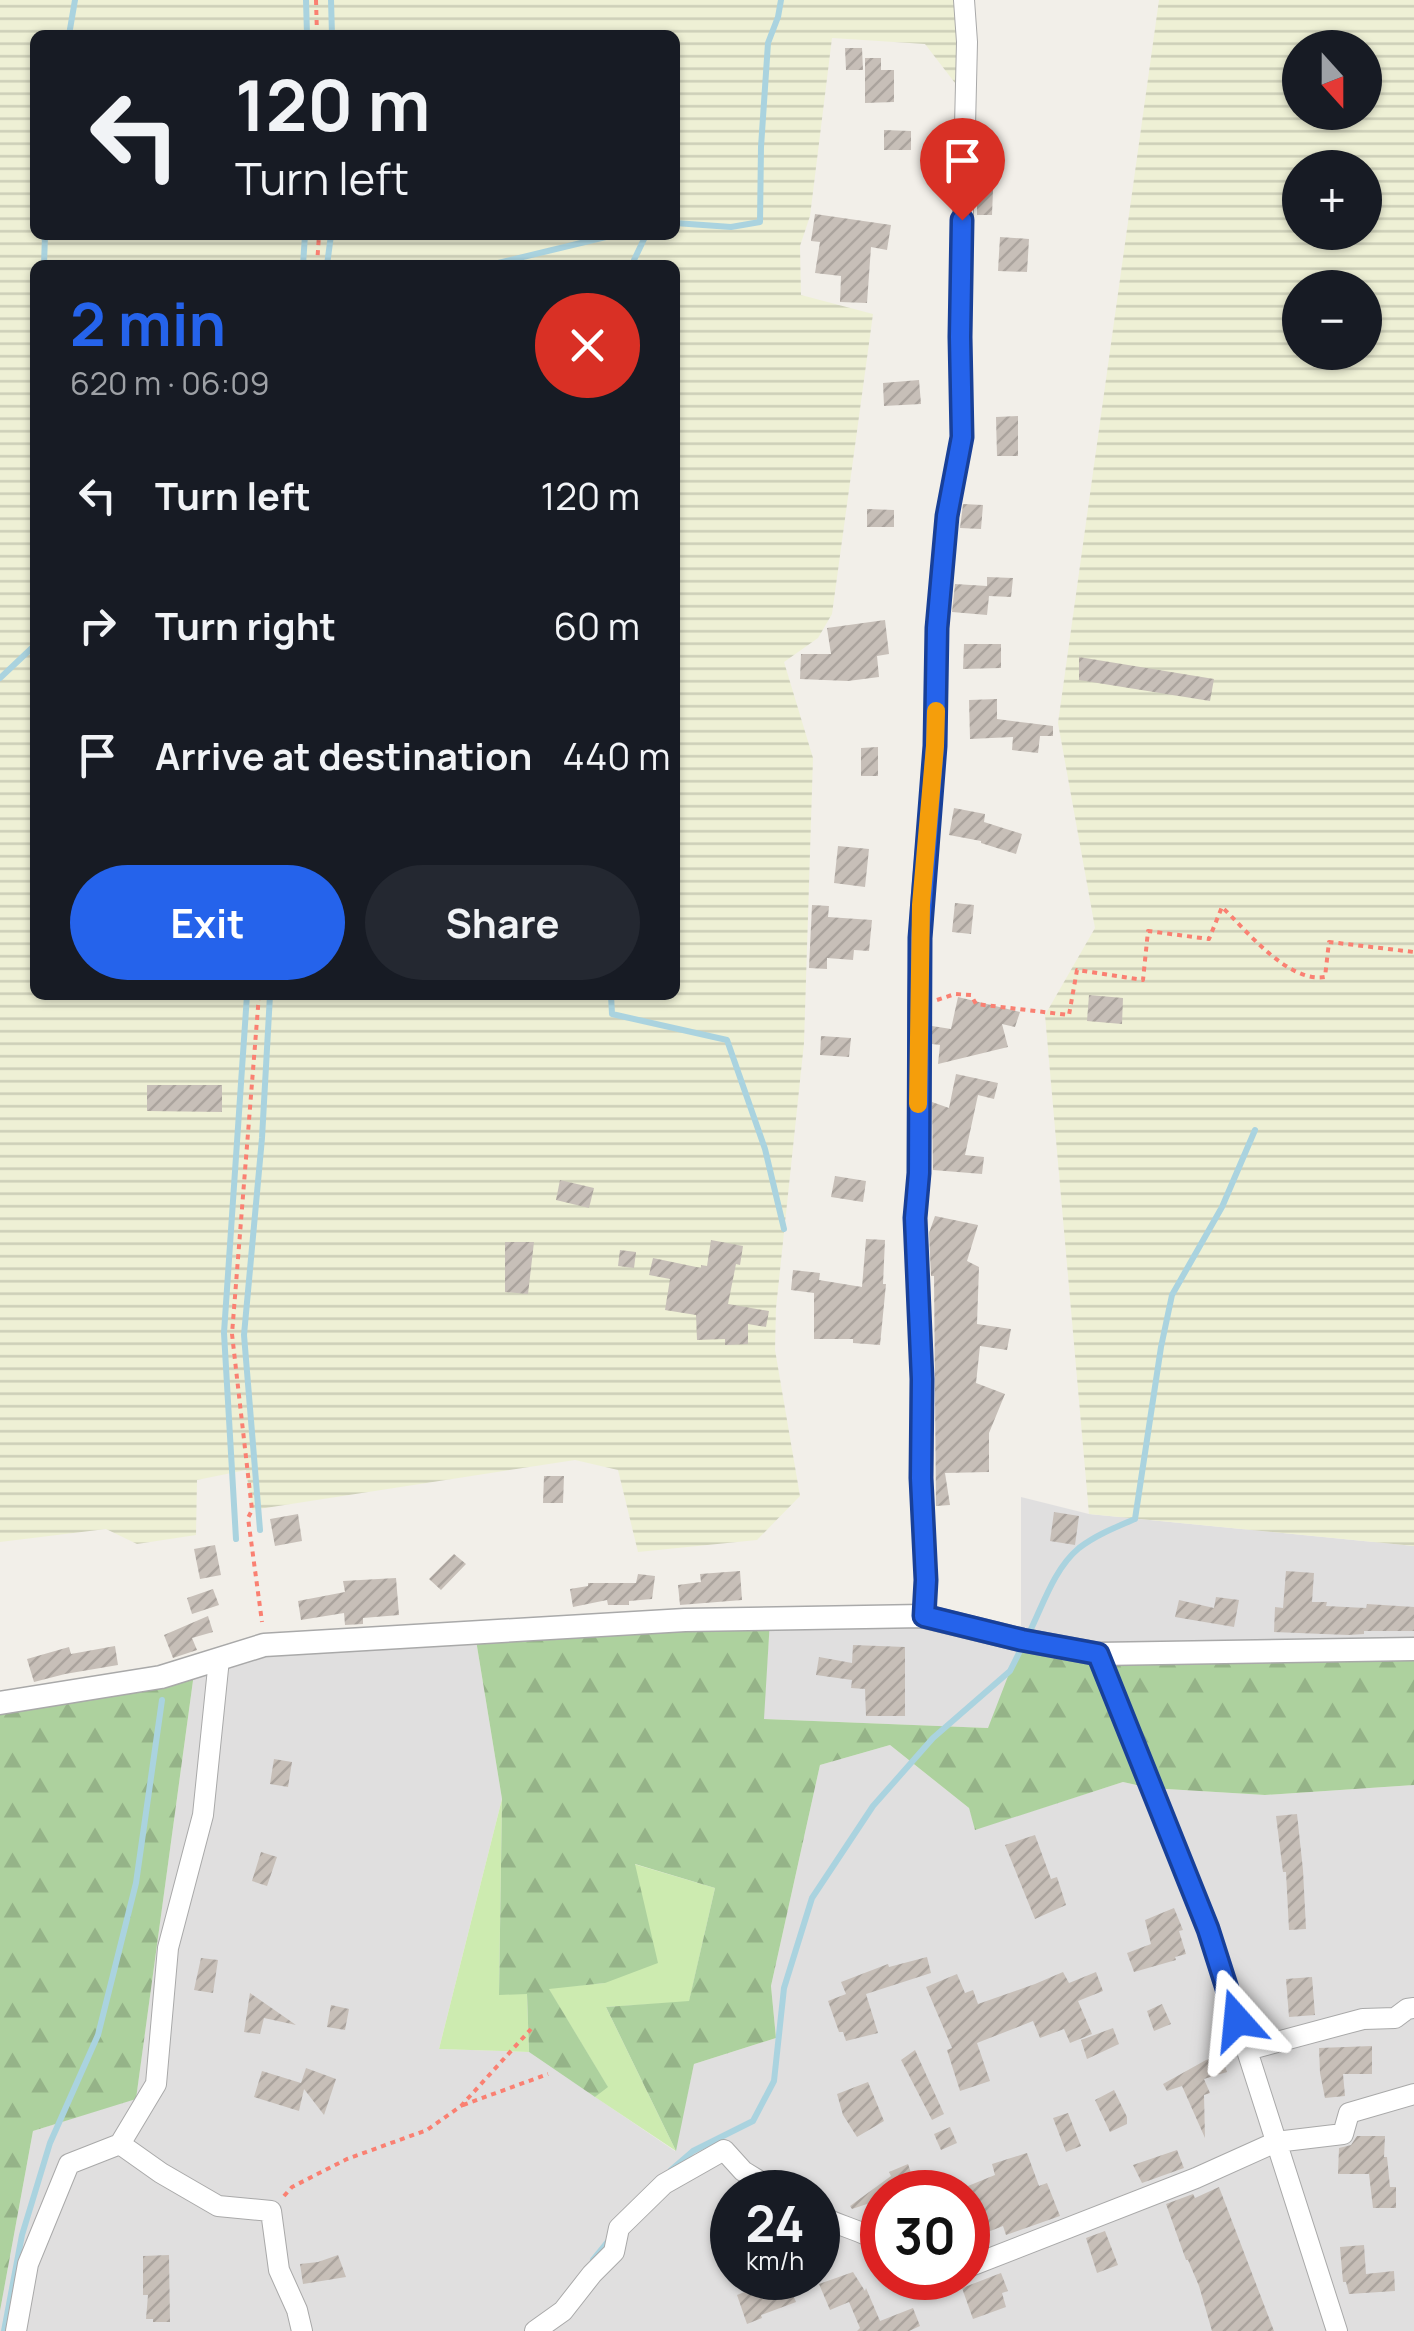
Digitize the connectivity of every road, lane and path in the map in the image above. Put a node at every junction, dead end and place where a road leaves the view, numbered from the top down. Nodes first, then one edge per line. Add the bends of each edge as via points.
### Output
1 (316, 0) edge
2 (964, 0) edge
3 (318, 30) edge
4 (1414, 952) edge
5 (259, 1000) edge
6 (918, 1005) junction
7 (924, 1616) junction
8 (264, 1645) junction
9 (1414, 1650) edge
10 (1098, 1654) junction
11 (220, 1659) junction
12 (0, 1703) edge
13 (1414, 2008) edge
14 (531, 2029) dead end
15 (1247, 2050) junction
16 (548, 2074) dead end
17 (1414, 2094) edge
18 (461, 2106) junction
19 (1276, 2142) junction
20 (120, 2144) junction
21 (741, 2170) edge
22 (271, 2211) junction
23 (990, 2259) edge
24 (16, 2331) edge
25 (302, 2331) edge
26 (536, 2331) edge
27 (1338, 2331) edge

1 - 3 path
2 - 6 street via 962,437 937,628
4 - 6 path via 1329,942 1325,978 1312,979 1286,967 1222,907 1208,939 1148,931 1143,980 1077,970 1068,1014 976,1004 971,996 955,994
5 - 8 path via 232,1334
6 - 7 street via 915,1218
7 - 8 street via 684,1620
7 - 10 street
8 - 11 street
9 - 10 street
10 - 15 street via 1208,1929
11 - 12 street via 161,1677
11 - 20 street via 202,1815 168,1948 156,2084
13 - 15 street via 1395,2018 1362,2019
14 - 18 path
15 - 19 street
16 - 18 path
17 - 19 street via 1349,2113 1343,2134
18 - 22 path via 427,2130 292,2187
19 - 23 street
19 - 27 street
20 - 22 street via 218,2206
20 - 24 street via 69,2164 28,2264
21 - 26 street via 724,2150 664,2184 619,2228 614,2252 563,2311
22 - 25 street via 279,2270

